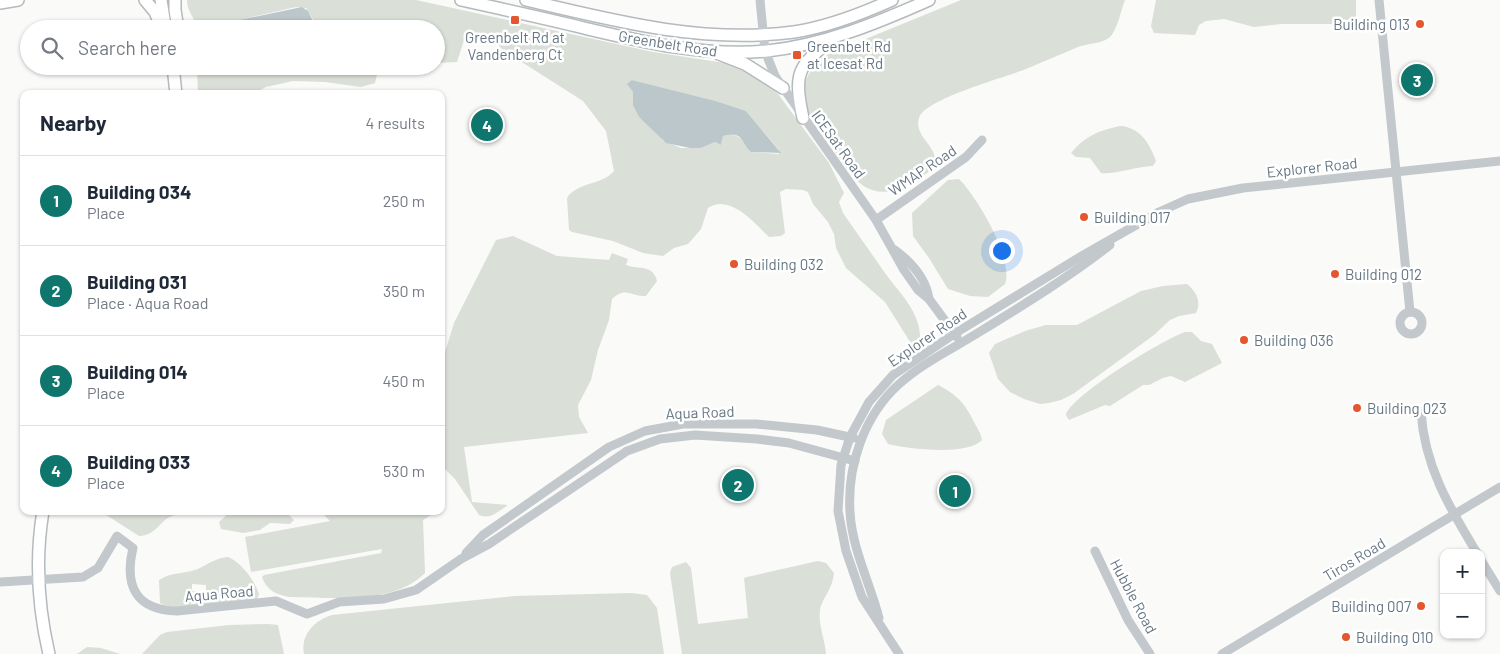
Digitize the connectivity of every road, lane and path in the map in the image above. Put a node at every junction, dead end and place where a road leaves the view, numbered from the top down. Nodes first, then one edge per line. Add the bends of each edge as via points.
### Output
1 (18, 0) edge
2 (145, 0) edge
3 (161, 0) edge
4 (175, 0) edge
5 (462, 0) edge
6 (526, 0) edge
7 (760, 0) edge
8 (892, 0) edge
9 (929, 0) edge
10 (1379, 0) edge
11 (0, 3) edge
12 (158, 20) edge
13 (164, 20) edge
14 (176, 20) edge
15 (764, 35) junction
16 (837, 36) junction
17 (713, 51) junction
18 (765, 51) junction
19 (175, 75) edge
20 (783, 88) junction
21 (176, 90) edge
22 (803, 118) junction
23 (982, 140) dead end
24 (1500, 161) edge
25 (1396, 172) junction
26 (876, 220) junction
27 (1134, 226) junction
28 (1410, 312) dead end
29 (954, 334) junction
30 (961, 344) junction
31 (1421, 411) dead end
32 (850, 436) junction
33 (860, 440) junction
34 (843, 458) junction
35 (855, 461) junction
36 (1500, 487) edge
37 (1454, 514) junction
38 (44, 515) edge
39 (1475, 549) edge
40 (1095, 550) dead end
41 (461, 559) junction
42 (1485, 567) edge
43 (38, 581) junction
44 (0, 582) edge
45 (1500, 591) edge
46 (880, 625) junction
47 (49, 654) edge
48 (899, 654) edge
49 (1150, 654) edge
50 (1222, 654) edge

1 - 11 main road
2 - 12 main road
3 - 13 main road
4 - 14 main road
5 - 17 main road, Greenbelt Road via 632,39
6 - 15 main road, Greenbelt Road via 681,33
7 - 15 street, ICESat Road
8 - 15 main road, Greenbelt Road via 814,28
9 - 16 main road, Greenbelt Road
10 - 25 street
15 - 18 street, ICESat Road
16 - 18 main road, Greenbelt Road
16 - 22 main road via 811,55 799,75 798,95
17 - 18 main road, Greenbelt Road
17 - 20 main road via 745,64
18 - 20 street, ICESat Road
19 - 21 main road
20 - 22 street, ICESat Road
22 - 26 street, ICESat Road
23 - 26 street, WMAP Road via 966,157
24 - 25 street, Explorer Road
25 - 27 street, Explorer Road via 1206,194 1172,206
25 - 28 street
26 - 29 street, ICESat Road via 904,270
27 - 29 street, Explorer Road
27 - 30 street, Explorer Road via 1072,274
29 - 30 street, ICESat Road
29 - 32 street, Explorer Road via 893,375 869,402
30 - 33 street, Explorer Road via 898,385 878,408
31 - 37 street via 1425,444 1434,476
32 - 33 street, Aqua Road
32 - 34 street, Explorer Road
32 - 41 street, Aqua Road via 756,424 683,424 645,431 609,447 483,534
33 - 35 street, Explorer Road
34 - 35 street, Aqua Road
34 - 41 street, Aqua Road via 789,443 757,439 695,435 660,439 627,451 489,544
34 - 46 street, Explorer Road via 838,495 841,531 862,597
35 - 46 street, Explorer Road via 850,491 852,527
36 - 37 street, Tiros Road
37 - 39 street
37 - 50 street, Tiros Road
38 - 43 main road
40 - 49 street, Hubble Road via 1128,620
41 - 43 street, Aqua Road via 403,596 339,602 307,614 276,601 191,610 157,609 142,602 134,592 131,566 134,548 117,536 98,568 83,577
42 - 45 street
43 - 44 street
43 - 47 main road
46 - 48 street, Explorer Road

